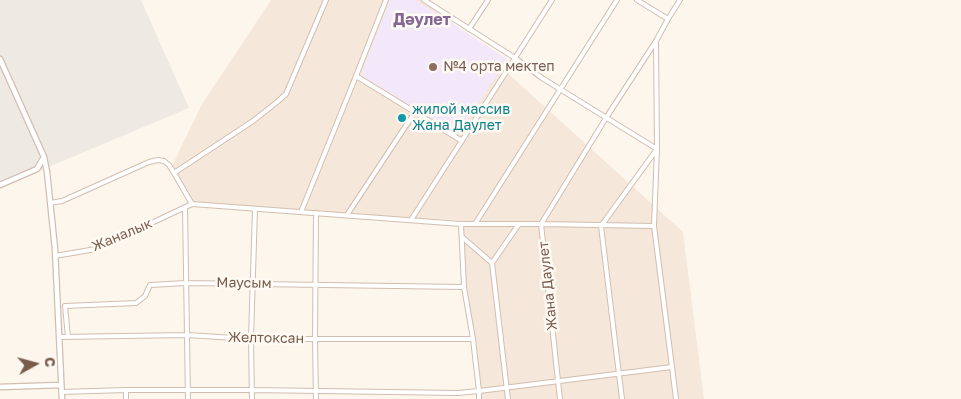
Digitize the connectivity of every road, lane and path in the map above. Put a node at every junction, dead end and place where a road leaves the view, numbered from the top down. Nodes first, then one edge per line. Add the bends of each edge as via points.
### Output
1 (326, 0) edge
2 (386, 0) edge
3 (424, 0) edge
4 (488, 0) edge
5 (552, 0) edge
6 (617, 0) edge
7 (637, 0) edge
8 (680, 0) edge
9 (668, 19) junction
10 (469, 30) junction
11 (656, 41) junction
12 (516, 58) junction
13 (0, 59) edge
14 (356, 76) junction
15 (560, 90) junction
16 (415, 112) junction
17 (606, 118) junction
18 (462, 141) junction
19 (657, 148) junction
20 (44, 157) junction
21 (174, 173) junction
22 (0, 185) edge
23 (50, 203) junction
24 (192, 204) junction
25 (185, 207) junction
26 (255, 208) junction
27 (301, 212) junction
28 (316, 213) junction
29 (347, 215) junction
30 (411, 220) junction
31 (461, 224) junction
32 (474, 224) junction
33 (519, 224) junction
34 (541, 224) junction
35 (601, 226) junction
36 (654, 226) junction
37 (462, 237) junction
38 (55, 256) junction
39 (492, 263) junction
40 (186, 282) junction
41 (253, 283) junction
42 (316, 284) junction
43 (464, 287) junction
44 (187, 335) junction
45 (59, 337) junction
46 (68, 337) junction
47 (251, 339) junction
48 (315, 339) junction
49 (472, 339) junction
50 (672, 368) junction
51 (619, 374) junction
52 (558, 381) junction
53 (61, 385) junction
54 (0, 387) edge
55 (507, 387) junction
56 (126, 390) junction
57 (252, 390) junction
58 (188, 391) junction
59 (316, 391) junction
60 (479, 391) junction
61 (61, 392) junction
62 (62, 399) edge
63 (126, 399) edge
64 (188, 399) edge
65 (252, 399) edge
66 (316, 399) edge
67 (479, 399) edge
68 (508, 399) edge
69 (560, 399) edge
70 (622, 399) edge
71 (676, 399) edge

1 - 21 street via 286,94 253,121
2 - 14 street
3 - 10 street
4 - 10 street
5 - 12 street
6 - 15 street
7 - 9 street
8 - 9 street
9 - 11 street
10 - 12 street
11 - 17 street
11 - 19 street
12 - 15 street
12 - 18 street
13 - 20 street
14 - 16 street
14 - 27 street
15 - 17 street
15 - 32 street
16 - 18 street
16 - 29 street
17 - 19 street
17 - 34 street
18 - 30 street
19 - 35 street
19 - 36 street
20 - 22 street via 37,168
20 - 23 street
21 - 23 street via 164,161 149,162 78,195
21 - 24 street
23 - 38 street
24 - 25 street, Жаналык
24 - 26 street, Жана Даулет
25 - 38 street, Жаналык via 96,248
25 - 40 street
26 - 27 street, Жана Даулет
26 - 41 street
27 - 28 street, Жана Даулет
28 - 29 street, Жана Даулет
28 - 42 street
29 - 30 street, Жана Даулет
30 - 31 street, Жана Даулет
31 - 32 street, Жана Даулет
31 - 37 street
32 - 33 street, Жана Даулет
33 - 34 street, Жана Даулет
33 - 39 street
34 - 35 street
34 - 52 street, Жана Даулет
35 - 36 street
35 - 51 street
36 - 50 street
37 - 39 street
37 - 43 street
38 - 45 street
39 - 55 street
40 - 41 street, Маусым
40 - 44 street
40 - 46 street, Маусым via 150,285 145,296 136,303 65,306
41 - 42 street, Маусым
41 - 47 street
42 - 43 street, Маусым
42 - 48 street
43 - 49 street
44 - 46 street, Желтоксан
44 - 47 street, Желтоксан
44 - 58 street
45 - 46 street, Желтоксан
45 - 53 street
47 - 48 street, Желтоксан
47 - 57 street
48 - 49 street, Желтоксан
48 - 59 street
49 - 60 street
50 - 51 street
50 - 71 street
51 - 52 street
51 - 70 street
52 - 55 street
52 - 69 street, Жана Даулет
53 - 54 street
53 - 61 street
55 - 60 street
55 - 68 street
56 - 58 street
56 - 61 street
56 - 63 street
57 - 58 street
57 - 59 street
57 - 65 street
58 - 64 street
59 - 60 street
59 - 66 street
60 - 67 street
61 - 62 street

